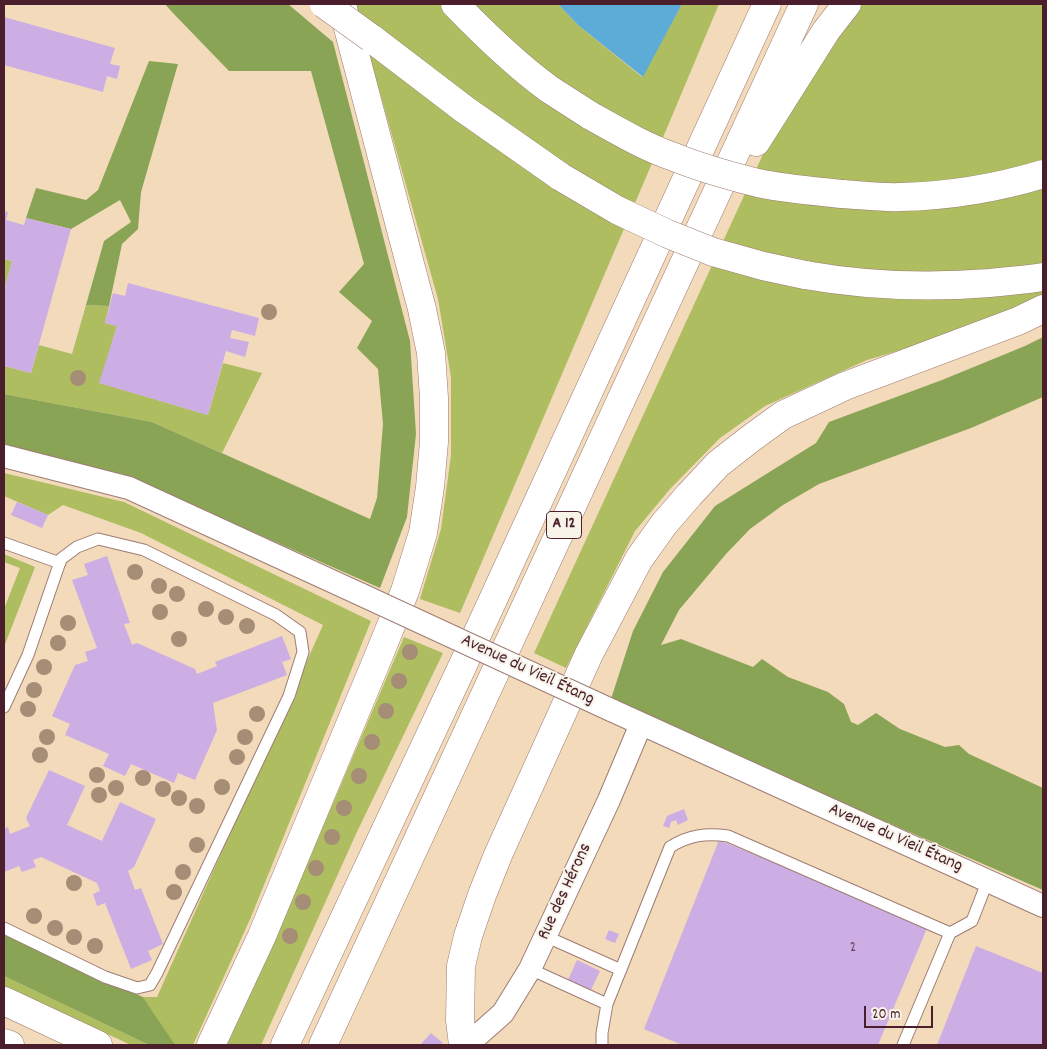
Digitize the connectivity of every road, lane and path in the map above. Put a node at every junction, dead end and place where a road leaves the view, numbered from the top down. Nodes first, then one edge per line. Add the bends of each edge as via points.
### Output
1 (324, 4) edge
2 (342, 4) edge
3 (455, 4) edge
4 (767, 4) edge
5 (804, 4) edge
6 (847, 4) edge
7 (1043, 174) edge
8 (699, 232) junction
9 (1043, 276) edge
10 (1043, 309) edge
11 (4, 456) edge
12 (4, 543) edge
13 (60, 563) junction
14 (4, 707) edge
15 (640, 724) junction
16 (988, 880) junction
17 (1043, 906) edge
18 (4, 928) edge
19 (950, 932) junction
20 (545, 936) junction
21 (530, 969) junction
22 (621, 970) junction
23 (4, 1001) edge
24 (607, 1004) junction
25 (4, 1042) edge
26 (10, 1045) edge
27 (98, 1045) edge
28 (211, 1045) edge
29 (285, 1045) edge
30 (323, 1045) edge
31 (463, 1045) edge
32 (467, 1045) edge
33 (602, 1045) edge
34 (904, 1045) edge

1 - 9 main road, bridge via 561,177 617,210 713,252 805,275 867,284 974,284
2 - 28 main road via 431,354 434,442 430,487 423,533 402,600 261,938
3 - 7 main road, bridge via 513,60 549,89 591,116 672,157 716,171 804,190 898,197 989,188
4 - 29 main road, A 12
5 - 8 main road, A 12
6 - 8 main road via 826,31
8 - 30 main road, A 12
10 - 31 main road via 845,386 783,415 718,464 664,524 639,559 589,654 482,895 461,966 459,994
11 - 15 street, Avenue du Vieil Étang, bridge via 129,488
12 - 13 lane
13 - 14 lane via 28,655
13 - 18 lane via 77,547 98,539 144,550 276,615 300,632 303,652 289,696 150,985 137,988 105,977
15 - 16 street, Avenue du Vieil Étang
15 - 20 street, Rue des Hérons via 609,800
16 - 17 street, Avenue du Vieil Étang
16 - 19 lane via 972,921
19 - 22 lane via 728,836 697,836 670,847
19 - 34 lane
20 - 21 street, Rue des Hérons
20 - 22 lane
21 - 24 lane
21 - 32 street, Rue des Hérons via 503,1012
22 - 24 lane
23 - 27 main road
24 - 33 lane
25 - 26 main road

